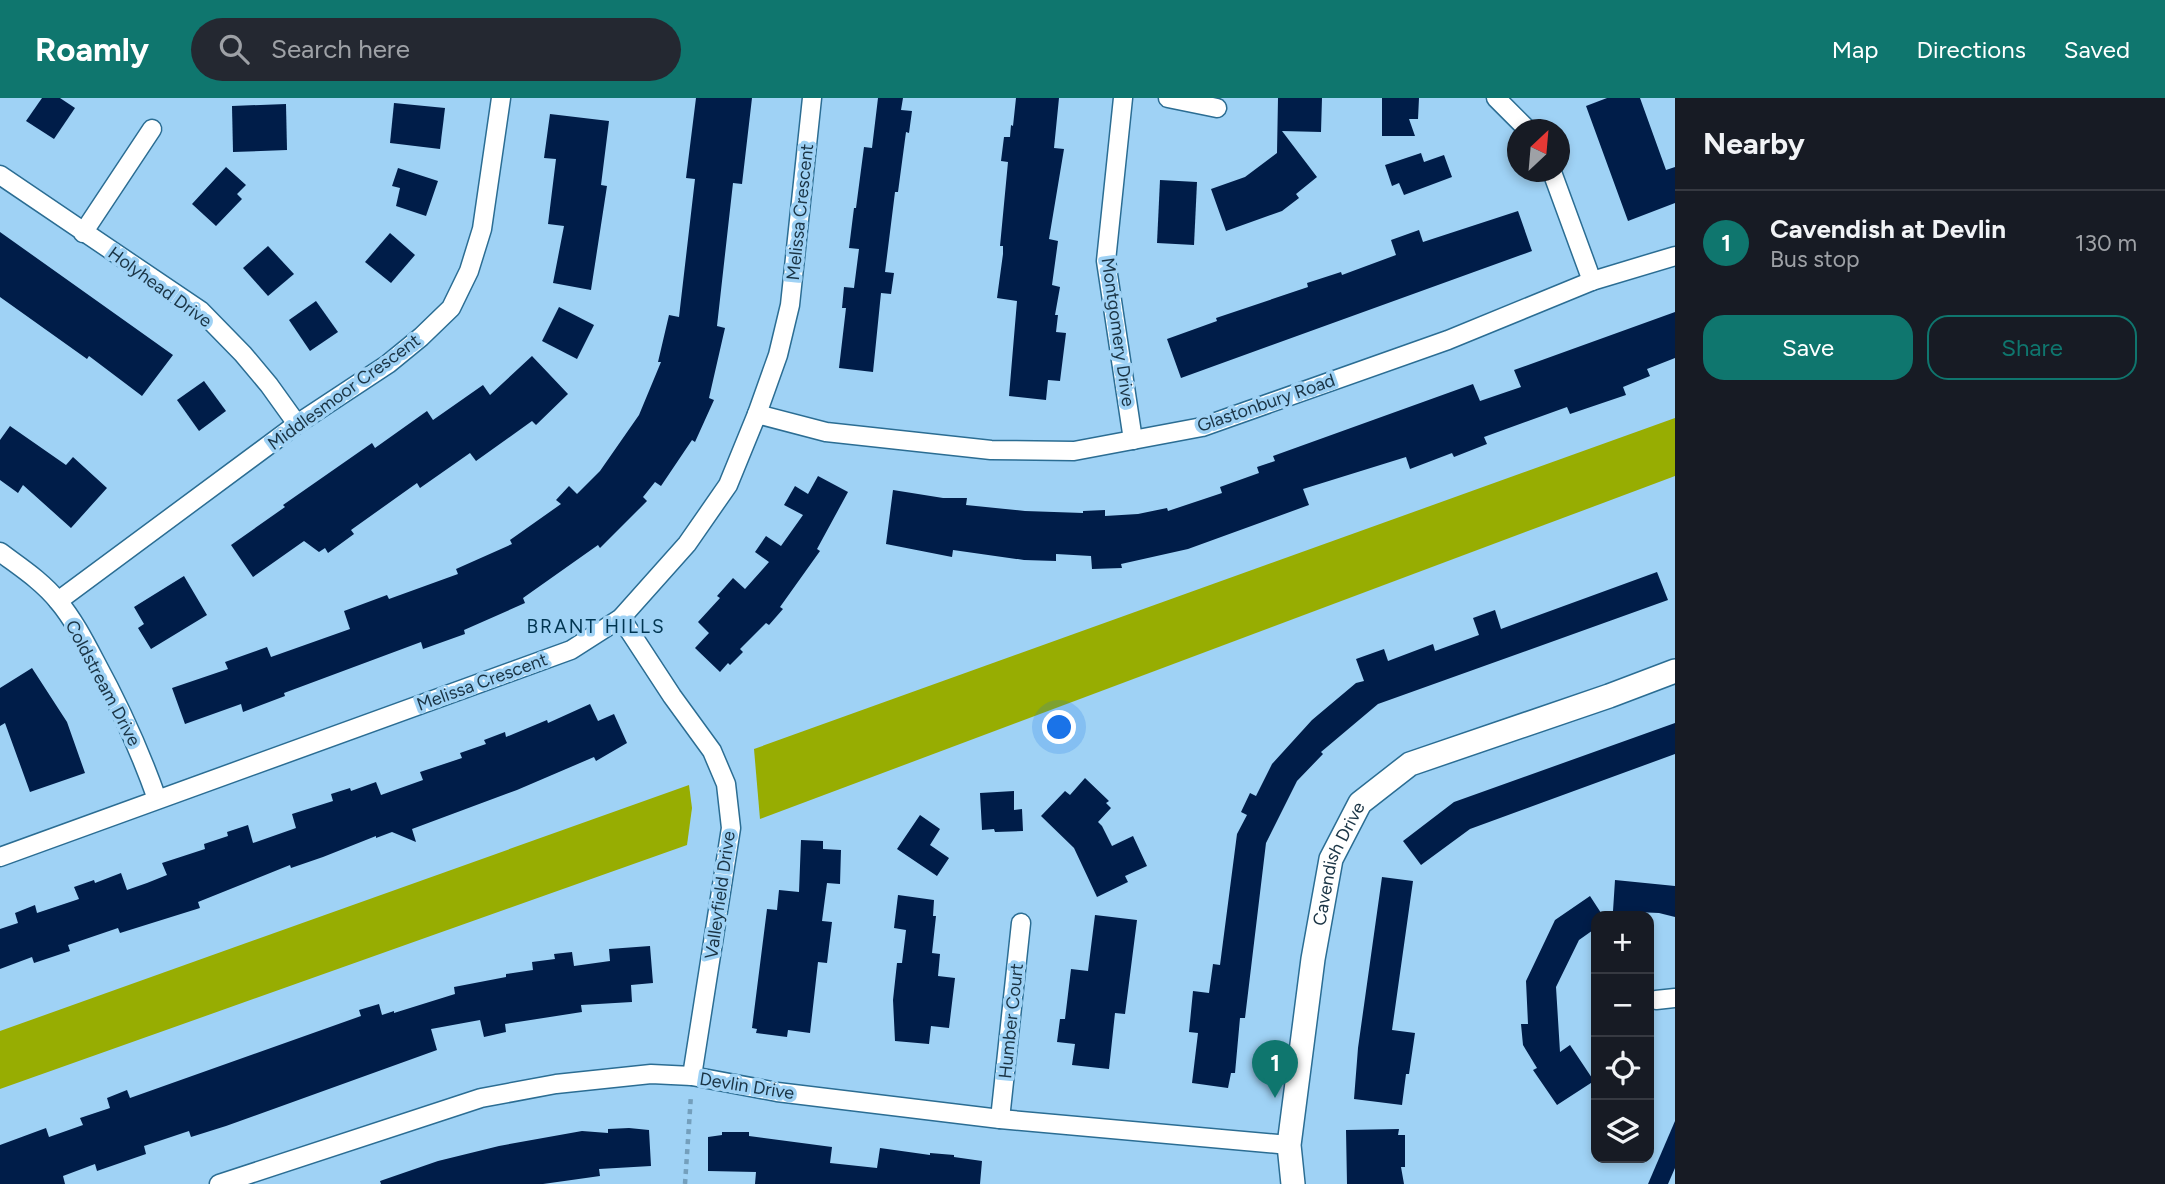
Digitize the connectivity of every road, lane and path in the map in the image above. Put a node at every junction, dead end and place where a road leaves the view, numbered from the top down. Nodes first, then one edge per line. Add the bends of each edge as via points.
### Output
1 (501, 98) edge
2 (812, 98) edge
3 (1123, 98) edge
4 (1168, 98) edge
5 (1496, 98) edge
6 (1217, 108) dead end
7 (1517, 119) edge
8 (152, 129) dead end
9 (0, 174) edge
10 (1556, 182) edge
11 (83, 233) junction
12 (1675, 256) edge
13 (1592, 281) junction
14 (757, 414) junction
15 (298, 424) junction
16 (1133, 440) junction
17 (0, 552) edge
18 (58, 601) junction
19 (621, 618) junction
20 (1675, 671) edge
21 (157, 799) junction
22 (0, 857) edge
23 (1021, 923) dead end
24 (1675, 998) edge
25 (1656, 1000) dead end
26 (692, 1076) junction
27 (1000, 1119) junction
28 (1289, 1145) junction
29 (219, 1184) edge
30 (685, 1184) edge
31 (1293, 1184) edge

1 - 15 street, Middlesmoor Crescent via 482,229 451,309 388,364
2 - 14 street, Melissa Crescent via 790,305
3 - 16 street, Montgomery Drive via 1106,261
4 - 6 street
5 - 7 street
8 - 11 street
9 - 11 street, Holyhead Drive
10 - 13 street
11 - 15 street, Holyhead Drive via 201,312 243,354
12 - 13 street, Glastonbury Road
13 - 16 street, Glastonbury Road via 1448,340 1202,427
14 - 16 street, Glastonbury Road via 826,432 991,450 1074,452
14 - 19 street, Melissa Crescent via 728,485 687,544
15 - 18 street, Middlesmoor Crescent
17 - 18 street, Coldstream Drive
18 - 21 street, Coldstream Drive via 111,692
19 - 21 street, Melissa Crescent via 571,650
19 - 26 street, Valleyfield Drive via 712,751 726,784 731,828
20 - 28 street, Cavendish Drive via 1410,764 1360,803 1331,859
21 - 22 street, Melissa Crescent
23 - 27 street, Humber Court
24 - 25 street
26 - 27 street, Devlin Drive via 777,1092
26 - 29 street, Devlin Drive via 611,1078 481,1098
26 - 30 path
27 - 28 street, Devlin Drive
28 - 31 street, Cavendish Drive

